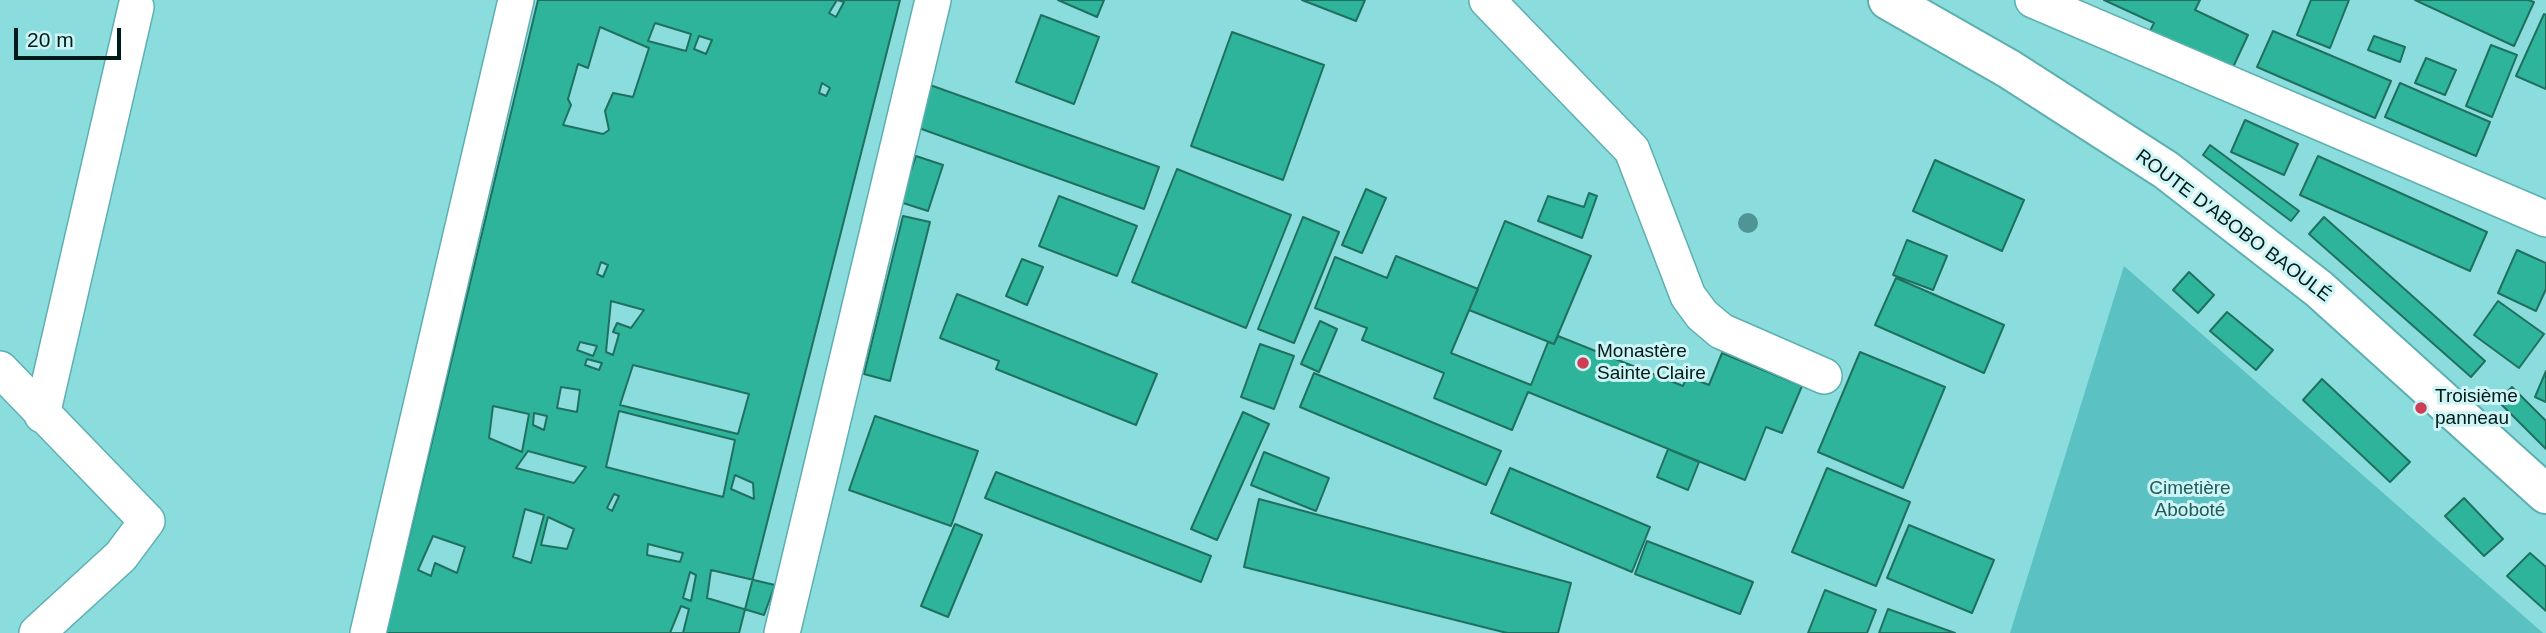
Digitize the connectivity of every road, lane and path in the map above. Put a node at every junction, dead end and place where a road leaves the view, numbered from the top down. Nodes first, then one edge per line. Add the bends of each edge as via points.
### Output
1 (516, 0) edge
2 (933, 0) edge
3 (1487, 0) edge
4 (1888, 0) edge
5 (2034, 0) edge
6 (136, 7) dead end
7 (2546, 219) edge
8 (0, 369) edge
9 (1824, 376) dead end
10 (42, 415) junction
11 (2546, 494) edge
12 (37, 633) edge
13 (368, 633) edge
14 (782, 633) edge

1 - 13 street
2 - 14 street
3 - 9 street via 1632,150 1688,296 1702,315 1721,331
4 - 11 main road, ROUTE D'ABOBO BAOULÉ via 2009,69 2166,170 2319,289
5 - 7 street
6 - 10 street
8 - 10 street
10 - 12 street via 147,521 121,556

